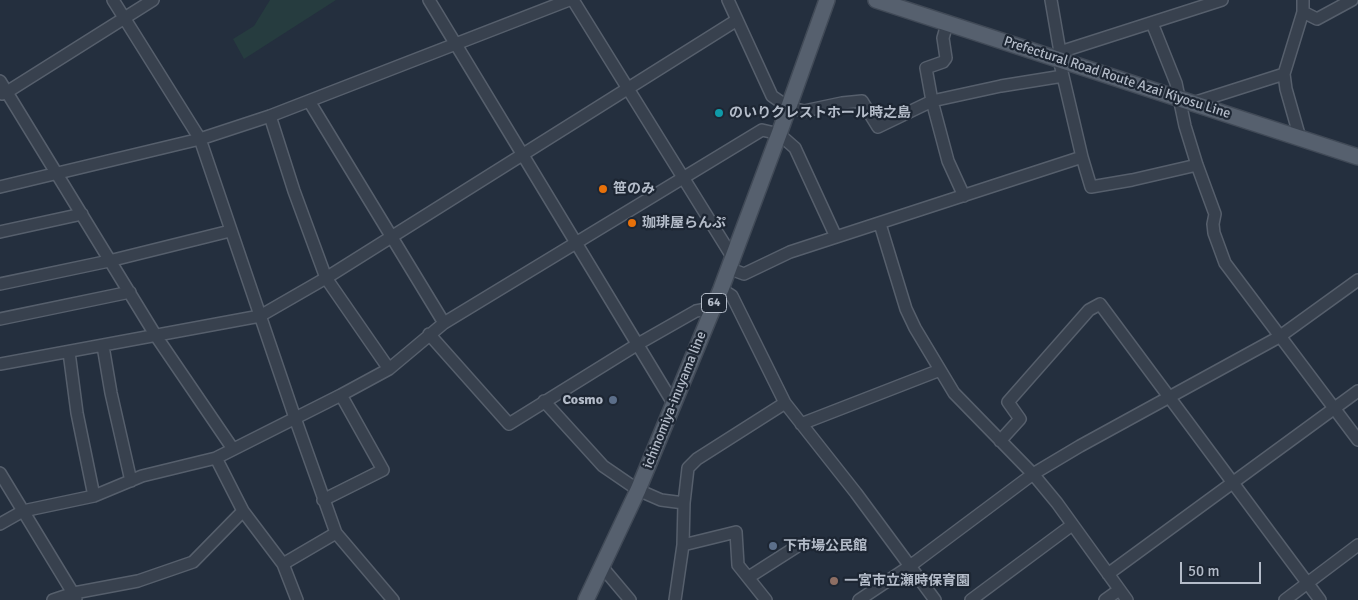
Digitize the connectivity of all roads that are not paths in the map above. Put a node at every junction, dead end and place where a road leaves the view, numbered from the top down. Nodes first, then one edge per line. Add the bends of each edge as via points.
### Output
1 (113, 0) edge
2 (153, 0) edge
3 (429, 0) edge
4 (571, 0) edge
5 (728, 0) edge
6 (827, 0) edge
7 (876, 0) edge
8 (1051, 0) edge
9 (1222, 0) edge
10 (1303, 0) edge
11 (1352, 0) edge
12 (1303, 12) junction
13 (124, 18) junction
14 (737, 20) junction
15 (1152, 23) junction
16 (947, 24) junction
17 (456, 44) junction
18 (1060, 56) junction
19 (1284, 74) junction
20 (1063, 76) junction
21 (0, 81) edge
22 (626, 89) junction
23 (3, 93) edge
24 (932, 100) junction
25 (309, 101) junction
26 (1186, 101) junction
27 (788, 107) junction
28 (270, 116) junction
29 (779, 134) junction
30 (1300, 138) junction
31 (200, 139) junction
32 (524, 154) junction
33 (1082, 157) junction
34 (1358, 157) edge
35 (1197, 165) junction
36 (58, 174) junction
37 (682, 178) junction
38 (0, 187) edge
39 (964, 196) junction
40 (82, 214) junction
41 (880, 224) junction
42 (230, 231) junction
43 (0, 232) edge
44 (391, 236) junction
45 (836, 237) junction
46 (577, 242) junction
47 (109, 261) junction
48 (731, 263) junction
49 (326, 278) junction
50 (1357, 283) edge
51 (0, 284) edge
52 (720, 290) junction
53 (130, 292) junction
54 (712, 308) junction
55 (260, 316) junction
56 (0, 319) edge
57 (444, 323) junction
58 (429, 334) junction
59 (156, 336) junction
60 (1279, 337) junction
61 (638, 344) junction
62 (103, 346) junction
63 (69, 352) junction
64 (0, 364) edge
65 (389, 369) junction
66 (940, 370) junction
67 (1358, 391) edge
68 (341, 395) junction
69 (1170, 398) junction
70 (544, 401) junction
71 (673, 402) junction
72 (785, 403) junction
73 (1334, 408) junction
74 (295, 418) junction
75 (800, 424) junction
76 (1358, 440) edge
77 (1000, 441) junction
78 (233, 449) junction
79 (216, 458) junction
80 (0, 473) edge
81 (1033, 474) junction
82 (131, 481) junction
83 (1232, 482) junction
84 (638, 490) junction
85 (94, 496) junction
86 (323, 500) junction
87 (684, 503) junction
88 (243, 511) junction
89 (24, 512) junction
90 (0, 524) edge
91 (1072, 525) junction
92 (336, 533) junction
93 (683, 545) junction
94 (1358, 545) edge
95 (796, 547) dead end
96 (283, 564) junction
97 (910, 566) junction
98 (603, 568) junction
99 (1108, 574) junction
100 (749, 577) junction
101 (1307, 583) junction
102 (1119, 590) junction
103 (75, 596) edge
104 (53, 600) edge
105 (297, 600) edge
106 (393, 600) edge
107 (586, 600) edge
108 (630, 600) edge
109 (675, 600) edge
110 (766, 600) edge
111 (859, 600) edge
112 (935, 600) edge
113 (971, 600) edge
114 (1105, 600) edge
115 (1127, 600) edge
116 (1285, 600) edge
117 (1320, 600) edge

1 - 13 street
2 - 13 street
3 - 17 street
4 - 17 street
4 - 22 street
5 - 14 street
6 - 27 main road, ichinomiya-inuyama line / 64
7 - 16 main road, Prefectural Road Route Azai Kiyosu Line
8 - 18 street
9 - 15 street
10 - 12 street
11 - 12 street via 1317,19
12 - 19 street
13 - 23 street
13 - 31 street
14 - 22 street
14 - 27 street via 772,96
15 - 18 street
15 - 26 street
16 - 18 main road, Prefectural Road Route Azai Kiyosu Line
16 - 24 street via 943,38 946,58 926,68
17 - 25 street
17 - 32 street
18 - 20 street
18 - 26 main road, Prefectural Road Route Azai Kiyosu Line
19 - 26 street
19 - 30 street
20 - 24 street
20 - 33 street
21 - 23 street
22 - 32 street
22 - 37 street
23 - 36 street
24 - 27 street via 878,127 862,101 804,111
24 - 39 street via 948,161
25 - 28 street
25 - 44 street
26 - 30 main road, Prefectural Road Route Azai Kiyosu Line
26 - 35 street via 1185,126
27 - 29 main road, ichinomiya-inuyama line / 64
28 - 31 street
28 - 49 street
29 - 37 street via 762,130
29 - 45 street via 796,148
29 - 48 main road, ichinomiya-inuyama line / 64
30 - 34 main road, Prefectural Road Route Azai Kiyosu Line
31 - 36 street
31 - 42 street
32 - 44 street
32 - 46 street
33 - 35 street via 1090,187
33 - 39 street
35 - 60 street via 1215,214 1212,224 1225,263
36 - 38 street
36 - 40 street
37 - 46 street
37 - 48 street
39 - 41 street
40 - 43 street
40 - 47 street
41 - 45 street
41 - 66 street via 906,309
42 - 47 street
42 - 55 street
44 - 49 street
44 - 57 street
45 - 48 street via 790,252 744,274
46 - 57 street
46 - 61 street
47 - 51 street
47 - 53 street
48 - 52 main road, ichinomiya-inuyama line / 64
49 - 55 street
49 - 65 street
50 - 60 street
52 - 54 main road, ichinomiya-inuyama line / 64
52 - 72 street via 732,296
53 - 56 street
53 - 59 street
54 - 61 street via 696,311
54 - 71 main road, ichinomiya-inuyama line / 64
55 - 59 street
55 - 74 street
57 - 58 street
58 - 65 street
58 - 70 street via 509,424
59 - 62 street
59 - 78 street
60 - 69 street
60 - 73 street
61 - 70 street
61 - 71 street
62 - 63 street
62 - 82 street
63 - 64 street
63 - 85 street via 77,413
65 - 68 street
66 - 75 street
66 - 77 street via 954,393
67 - 73 street
68 - 74 street
68 - 86 street via 383,470
69 - 77 street via 1100,304 1089,310 1008,402 1020,419
69 - 81 street
69 - 83 street
70 - 84 street via 603,466
71 - 84 main road, ichinomiya-inuyama line / 64
72 - 75 street
72 - 87 street via 688,468
73 - 76 street
73 - 83 street
74 - 78 street
74 - 86 street
75 - 97 street
77 - 81 street
78 - 79 street
79 - 82 street
79 - 88 street
80 - 89 street
81 - 91 street
81 - 97 street
82 - 85 street
83 - 99 street
83 - 101 street
84 - 87 street via 662,500
84 - 98 main road, ichinomiya-inuyama line / 64
85 - 89 street
86 - 92 street
87 - 93 street
88 - 96 street
88 - 103 street via 193,562 138,581
89 - 90 street
89 - 103 street
91 - 99 street
91 - 113 street
92 - 96 street
92 - 106 street
93 - 100 street via 736,532 738,565
93 - 109 street
94 - 101 street
95 - 100 street
96 - 105 street
97 - 111 street
97 - 112 street
98 - 107 main road, ichinomiya-inuyama line / 64
98 - 108 street
99 - 102 street
100 - 110 street
101 - 116 street
101 - 117 street
102 - 114 street
102 - 115 street
103 - 104 street

